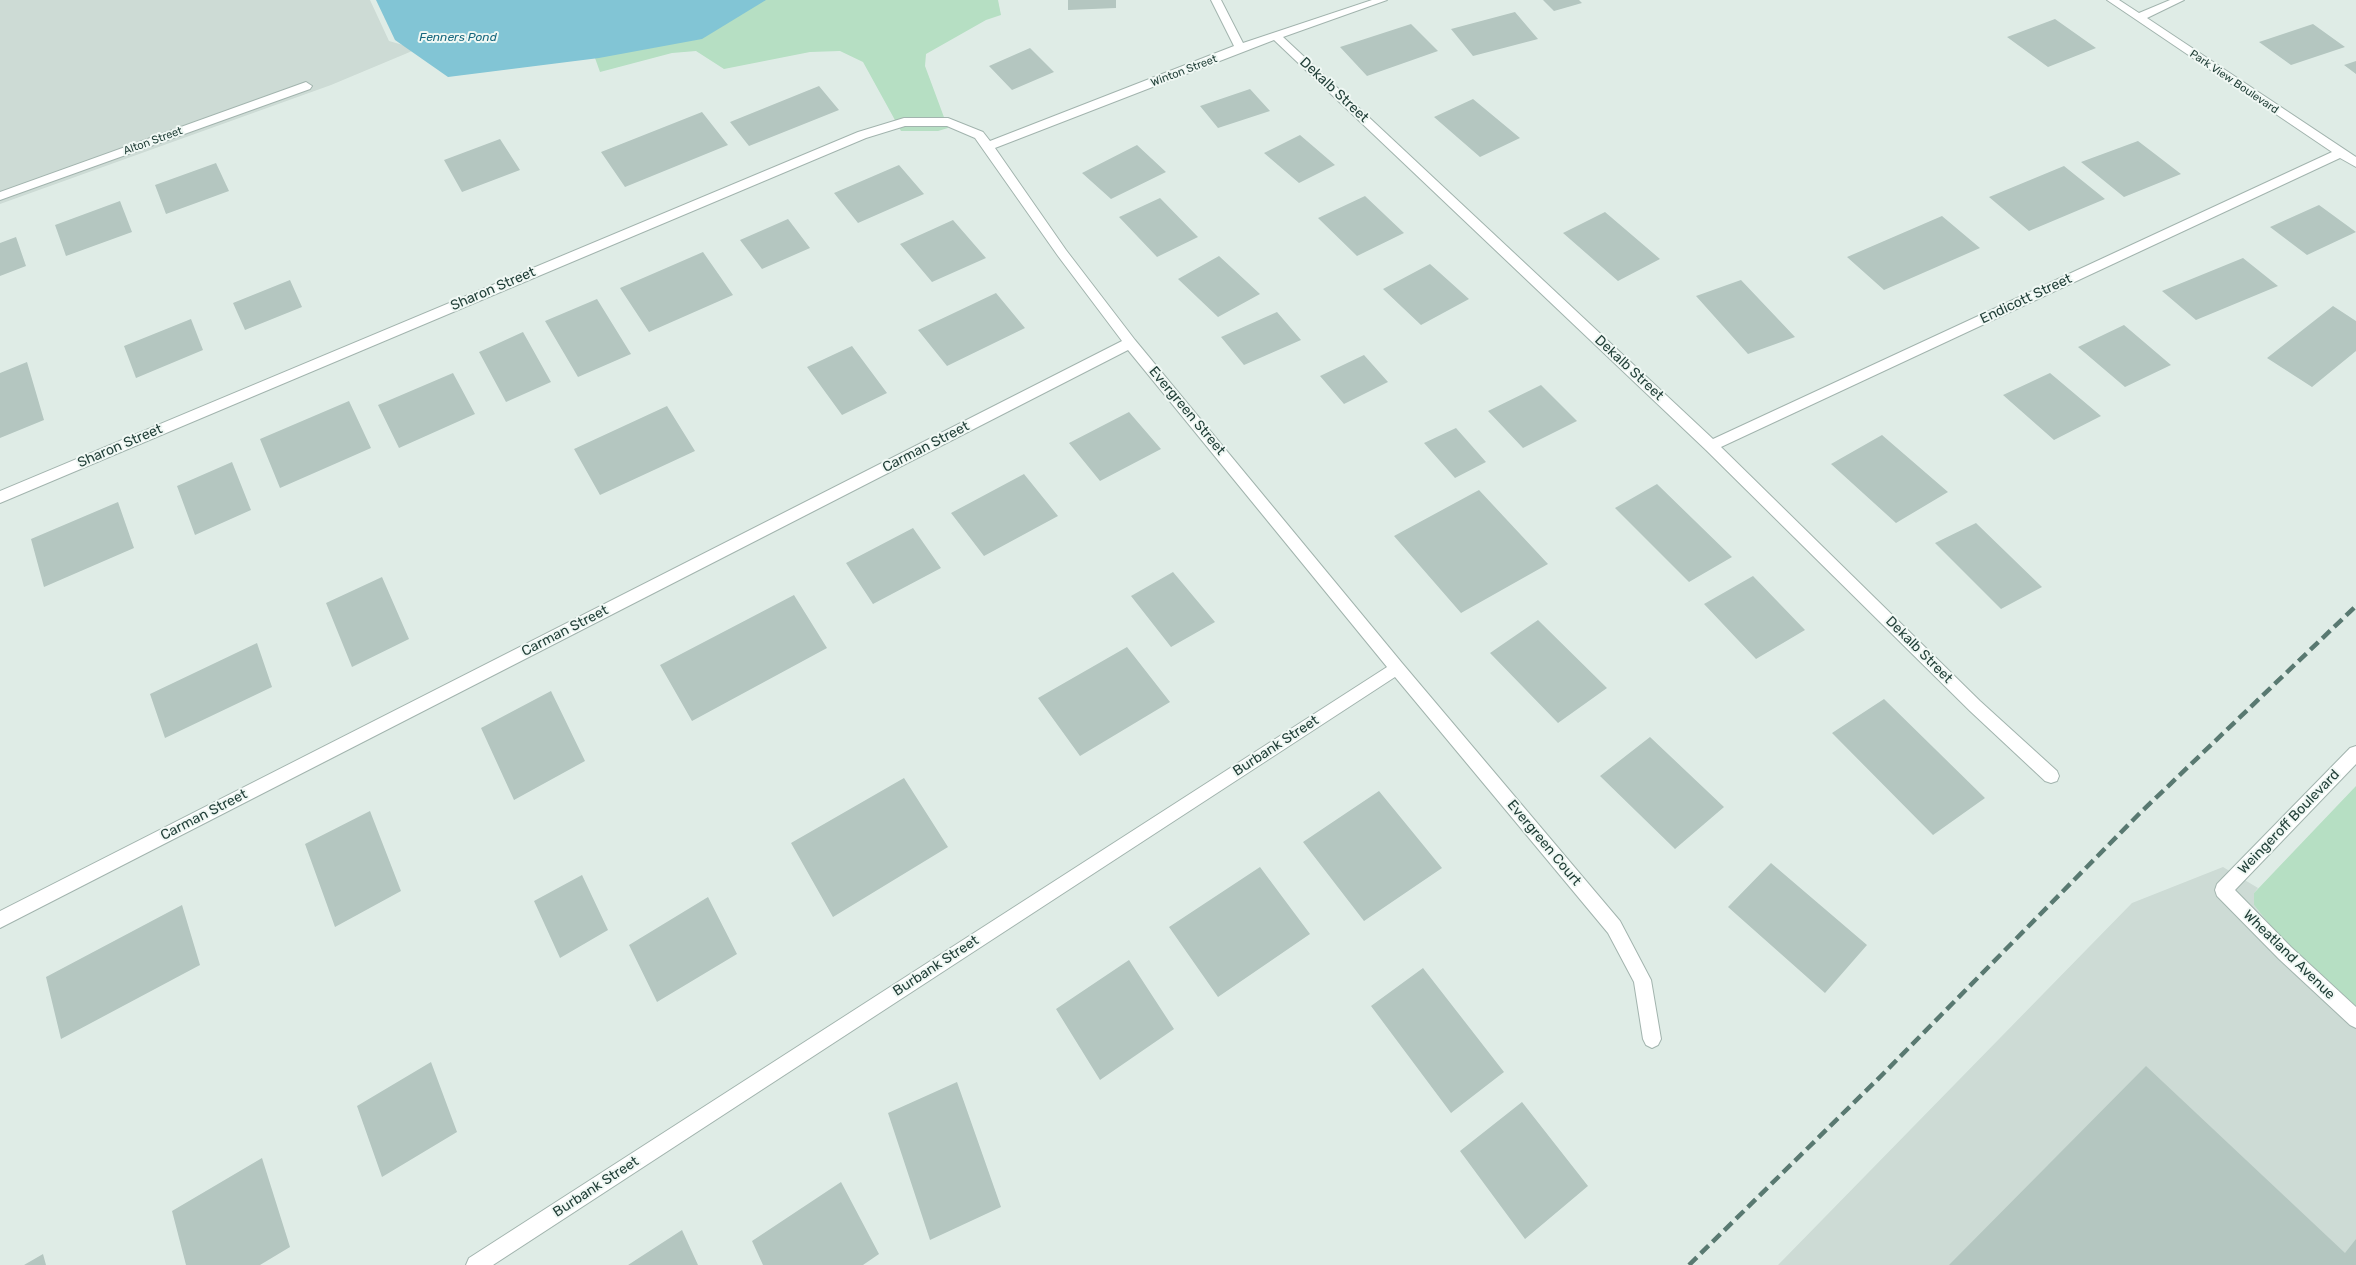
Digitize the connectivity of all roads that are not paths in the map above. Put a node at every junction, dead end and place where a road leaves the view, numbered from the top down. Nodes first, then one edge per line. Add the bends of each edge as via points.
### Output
1 (1216, 0) edge
2 (1382, 0) edge
3 (2112, 0) edge
4 (2178, 0) edge
5 (2138, 18) junction
6 (1276, 36) junction
7 (1240, 48) junction
8 (306, 86) dead end
9 (988, 146) junction
10 (2341, 153) junction
11 (2356, 163) edge
12 (0, 196) edge
13 (1130, 343) junction
14 (1711, 446) junction
15 (0, 497) edge
16 (1397, 668) junction
17 (2356, 753) edge
18 (2051, 776) dead end
19 (2223, 890) joint
20 (0, 920) edge
21 (2356, 1019) edge
22 (1652, 1038) dead end
23 (476, 1265) edge

1 - 7 street
2 - 6 street, Winton Street
3 - 5 street, Park View Boulevard
4 - 5 street
5 - 10 street, Park View Boulevard
6 - 7 street, Winton Street
6 - 14 street, Dekalb Street
7 - 9 street, Winton Street
8 - 12 street, Alton Street
9 - 13 street, Evergreen Street via 1062,253
9 - 15 street, Sharon Street via 979,135 948,122 904,122 862,134
10 - 11 street, Park View Boulevard
10 - 14 street, Endicott Street
13 - 16 street, Evergreen Street
13 - 20 street, Carman Street
14 - 18 street, Dekalb Street via 1975,706
16 - 22 street, Evergreen Court via 1614,927 1642,980
16 - 23 street, Burbank Street
17 - 19 street, Weingeroff Boulevard
19 - 21 street, Wheatland Avenue

